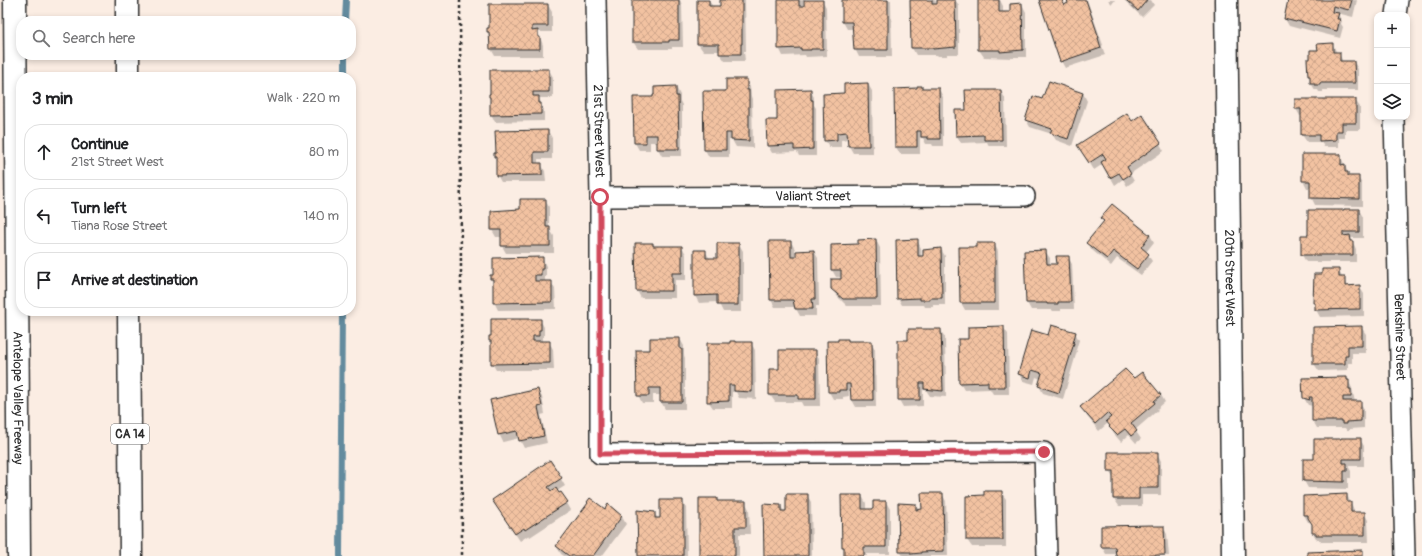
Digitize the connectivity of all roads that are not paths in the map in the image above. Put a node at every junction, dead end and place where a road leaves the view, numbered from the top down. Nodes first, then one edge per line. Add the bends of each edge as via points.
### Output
1 (15, 0) edge
2 (127, 0) edge
3 (596, 0) edge
4 (1226, 0) edge
5 (1398, 0) edge
6 (1396, 12) edge
7 (128, 16) edge
8 (128, 60) edge
9 (128, 72) edge
10 (1394, 120) edge
11 (16, 139) edge
12 (1025, 196) dead end
13 (600, 197) junction
14 (17, 316) edge
15 (129, 316) edge
16 (19, 556) edge
17 (130, 556) edge
18 (1047, 556) edge
19 (1233, 556) edge
20 (1405, 556) edge

1 - 11 main road, Antelope Valley Freeway
2 - 7 main road
3 - 13 street, 21st Street West
4 - 19 main road, 20th Street West
5 - 6 street
8 - 9 main road
10 - 20 street, Berkshire Street
12 - 13 street, Valiant Street
13 - 18 street, 21st Street West via 600,454 1044,452
14 - 16 main road, Antelope Valley Freeway
15 - 17 main road, CA 14

